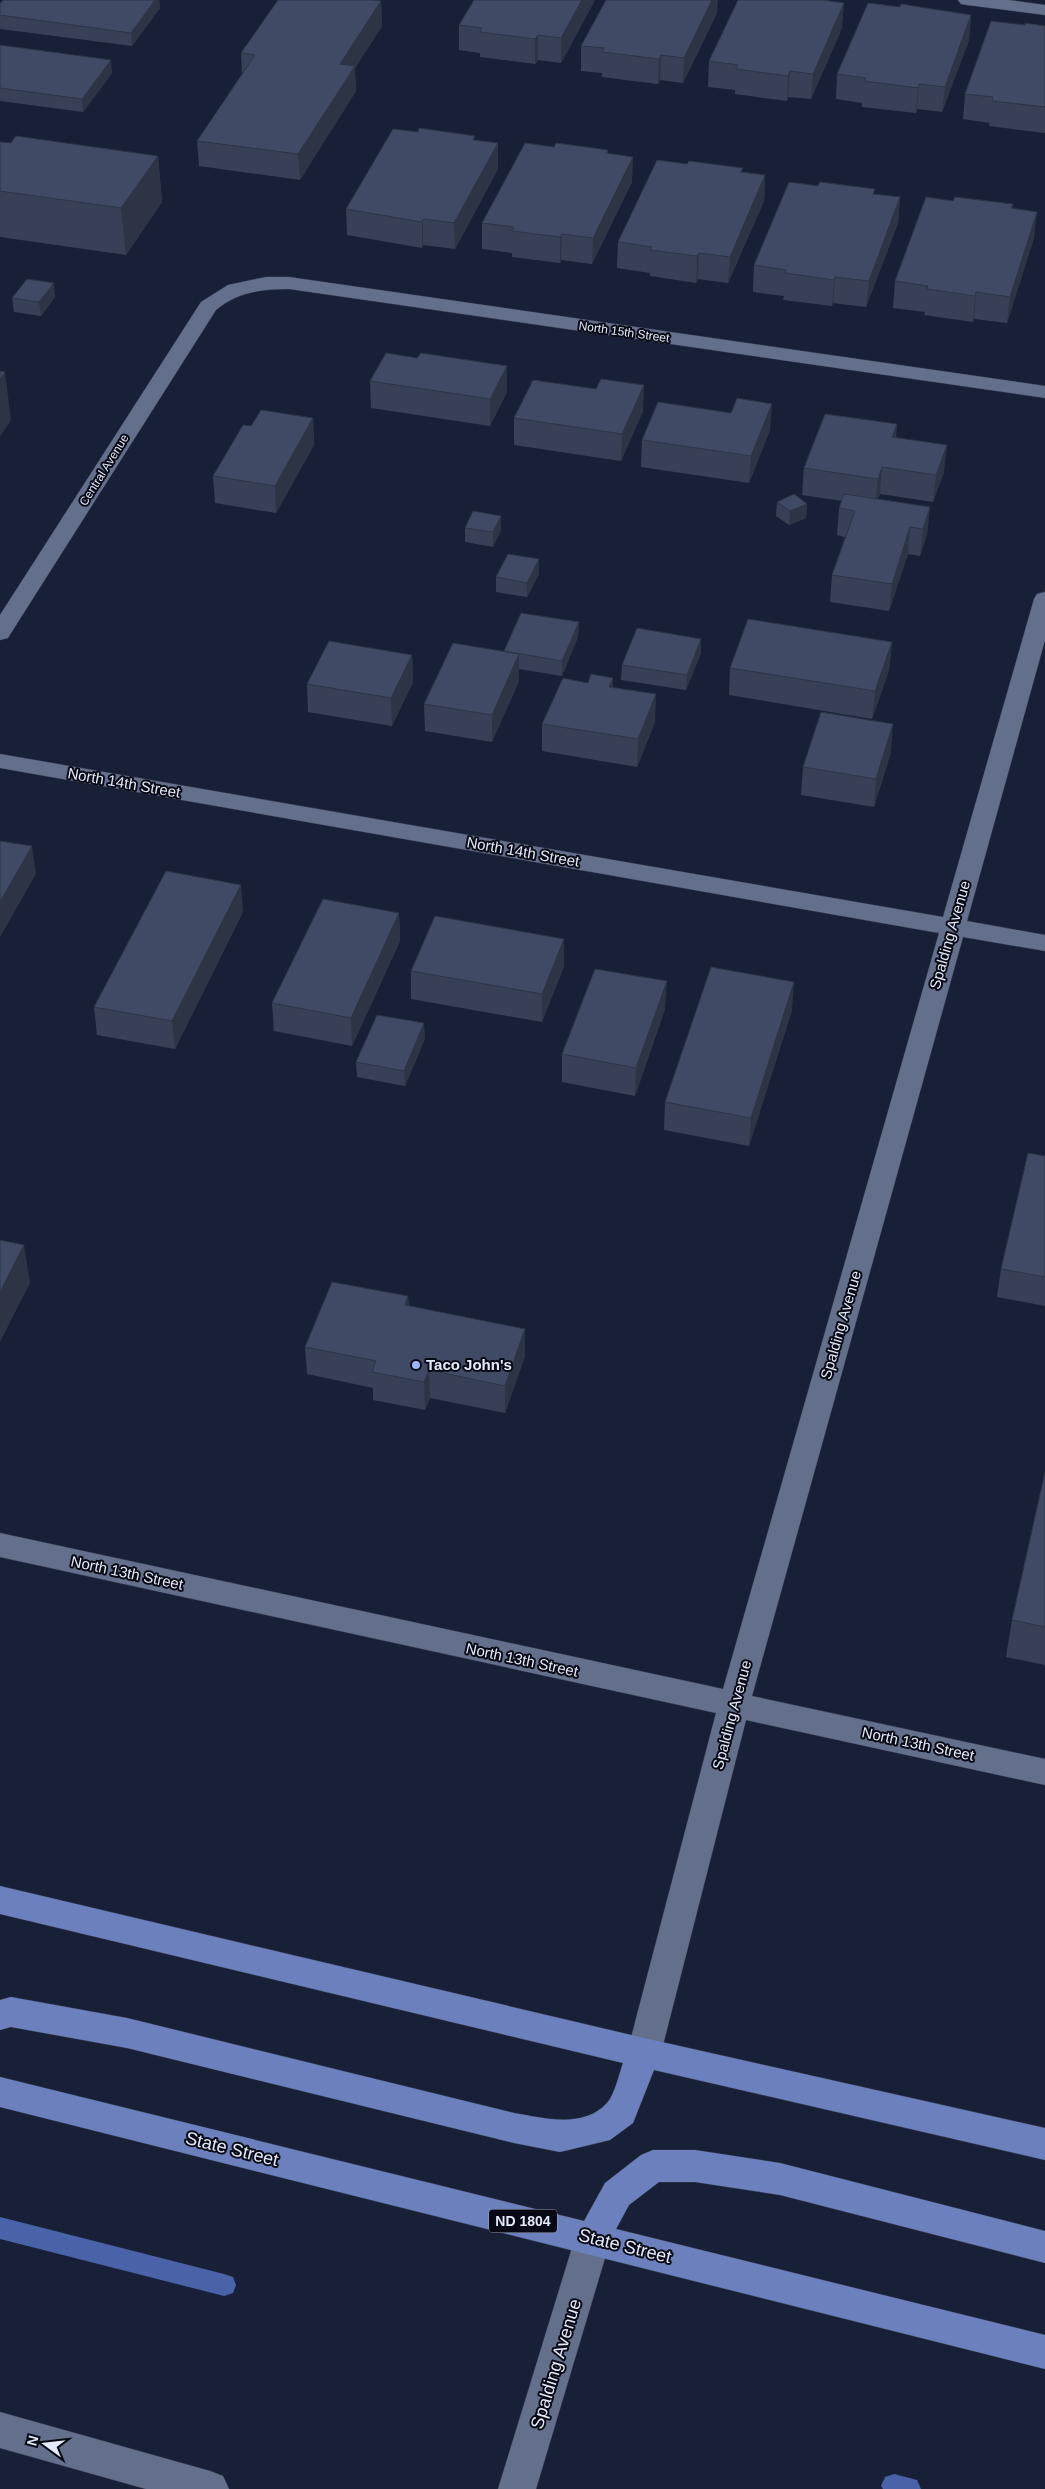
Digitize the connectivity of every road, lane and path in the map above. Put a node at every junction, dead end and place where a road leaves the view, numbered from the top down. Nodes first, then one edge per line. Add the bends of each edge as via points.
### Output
1 (967, 0) edge
2 (1045, 10) edge
3 (208, 306) joint
4 (1045, 392) edge
5 (1044, 604) edge
6 (0, 633) edge
7 (0, 761) edge
8 (952, 927) junction
9 (1045, 943) edge
10 (0, 1546) edge
11 (734, 1705) junction
12 (1045, 1772) edge
13 (0, 1900) edge
14 (0, 2015) edge
15 (644, 2053) junction
16 (0, 2092) edge
17 (1045, 2144) edge
18 (593, 2238) junction
19 (1045, 2247) edge
20 (1045, 2352) edge
21 (0, 2430) edge
22 (210, 2489) edge
23 (517, 2489) edge

1 - 2 street
3 - 4 street, North 15th Street via 233,288 269,282 289,283
3 - 6 street, Central Avenue
5 - 8 street, Spalding Avenue
7 - 8 street, North 14th Street
8 - 9 street, North 14th Street
8 - 11 street, Spalding Avenue
10 - 11 street, North 13th Street
11 - 12 street, North 13th Street
11 - 15 street, Spalding Avenue
13 - 15 main road
14 - 15 main road via 11,2012 127,2033 514,2128 560,2136 598,2129 621,2112
15 - 17 main road
16 - 18 main road, State Street / ND 1804
18 - 19 main road via 617,2194 653,2166 695,2166 780,2179
18 - 20 main road, State Street / ND 1804
18 - 23 street, Spalding Avenue
21 - 22 street

